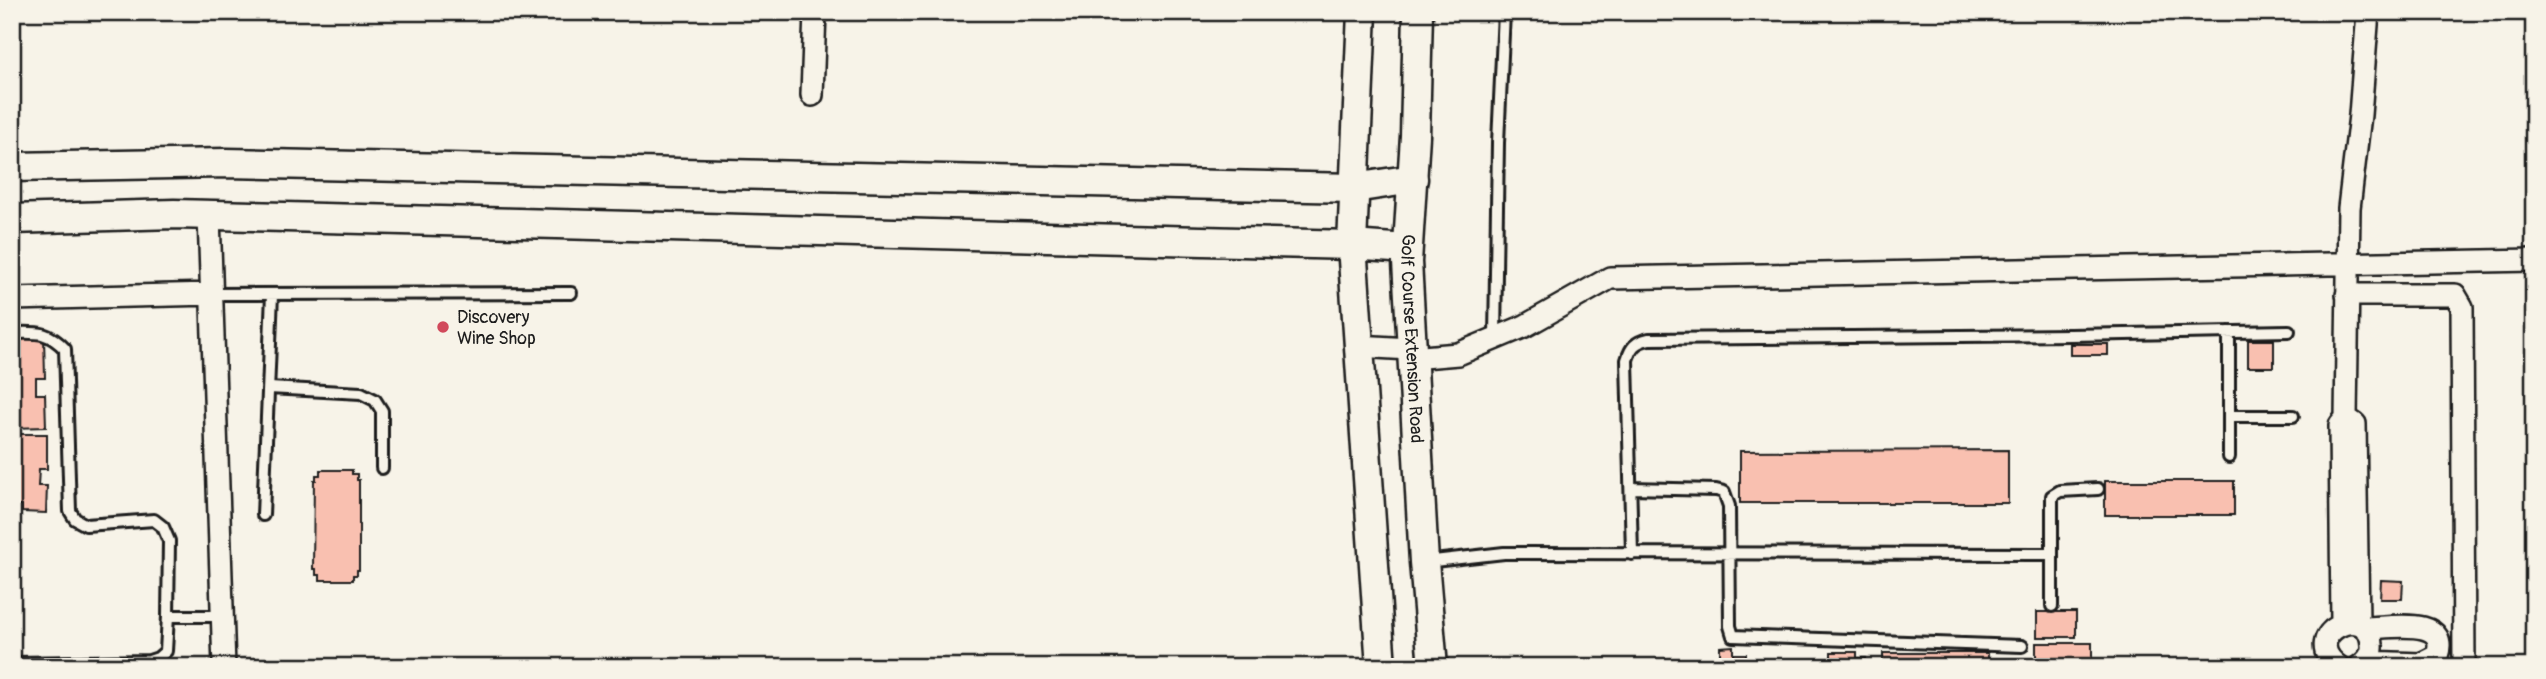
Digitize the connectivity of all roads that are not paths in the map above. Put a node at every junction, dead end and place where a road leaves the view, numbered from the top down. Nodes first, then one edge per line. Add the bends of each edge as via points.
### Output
1 (815, 12) edge
2 (1362, 12) edge
3 (1418, 12) edge
4 (1504, 12) edge
5 (2368, 12) edge
6 (812, 94) dead end
7 (12, 167) edge
8 (1413, 179) junction
9 (1354, 188) junction
10 (209, 215) junction
11 (12, 219) edge
12 (1352, 245) junction
13 (1408, 249) junction
14 (2534, 260) edge
15 (2348, 263) junction
16 (571, 293) dead end
17 (212, 294) junction
18 (272, 294) junction
19 (2347, 295) junction
20 (12, 299) edge
21 (2289, 331) dead end
22 (12, 332) edge
23 (2229, 332) junction
24 (1495, 337) junction
25 (1358, 346) junction
26 (1411, 353) junction
27 (269, 388) junction
28 (2229, 416) junction
29 (2293, 416) dead end
30 (2229, 457) dead end
31 (382, 468) dead end
32 (1631, 488) junction
33 (2098, 489) dead end
34 (263, 515) dead end
35 (1632, 554) junction
36 (1729, 554) junction
37 (2051, 554) junction
38 (1424, 562) junction
39 (2052, 606) dead end
40 (167, 616) junction
41 (222, 616) junction
42 (2355, 625) junction
43 (2022, 646) dead end
44 (158, 662) edge
45 (12, 663) edge
46 (2362, 665) edge
47 (2464, 666) edge
48 (224, 667) edge
49 (1381, 667) edge
50 (1433, 667) edge
51 (2339, 667) edge

1 - 6 street
2 - 9 street
3 - 8 street, Golf Course Extension Road
4 - 24 lane
5 - 15 street
7 - 9 street via 226,163
8 - 9 street
8 - 13 street, Golf Course Extension Road
9 - 12 street
10 - 11 street
10 - 12 street
10 - 17 street
12 - 13 street
12 - 25 street
13 - 26 street, Golf Course Extension Road
14 - 15 street
15 - 19 street
15 - 24 street via 1610,278 1525,326
16 - 18 lane
17 - 18 lane
17 - 20 street
17 - 41 street
18 - 27 lane
19 - 42 street via 2346,418 2340,425
19 - 47 street via 2455,295 2462,307
21 - 23 lane
22 - 40 lane via 46,334 65,349 70,511 75,519 86,525 154,520 163,527 169,541
23 - 28 lane
23 - 32 lane via 1638,341 1627,360
24 - 26 street via 1458,354
25 - 26 street
25 - 49 street
26 - 38 street, Golf Course Extension Road
27 - 31 lane via 361,393 375,400 382,411
27 - 34 lane
28 - 29 lane
28 - 30 lane
32 - 35 lane
32 - 36 lane via 1724,492 1729,506
33 - 37 lane via 2060,491 2052,496
35 - 36 lane
35 - 38 lane via 1504,553
36 - 37 lane
36 - 43 lane via 1732,636
37 - 39 lane
38 - 50 street, Golf Course Extension Road
40 - 41 lane
40 - 44 lane via 166,651
41 - 48 street
42 - 46 street via 2370,634 2373,649
42 - 46 street via 2424,627 2439,640 2437,656 2427,662
42 - 51 street via 2335,626 2326,640 2328,656
44 - 45 lane

